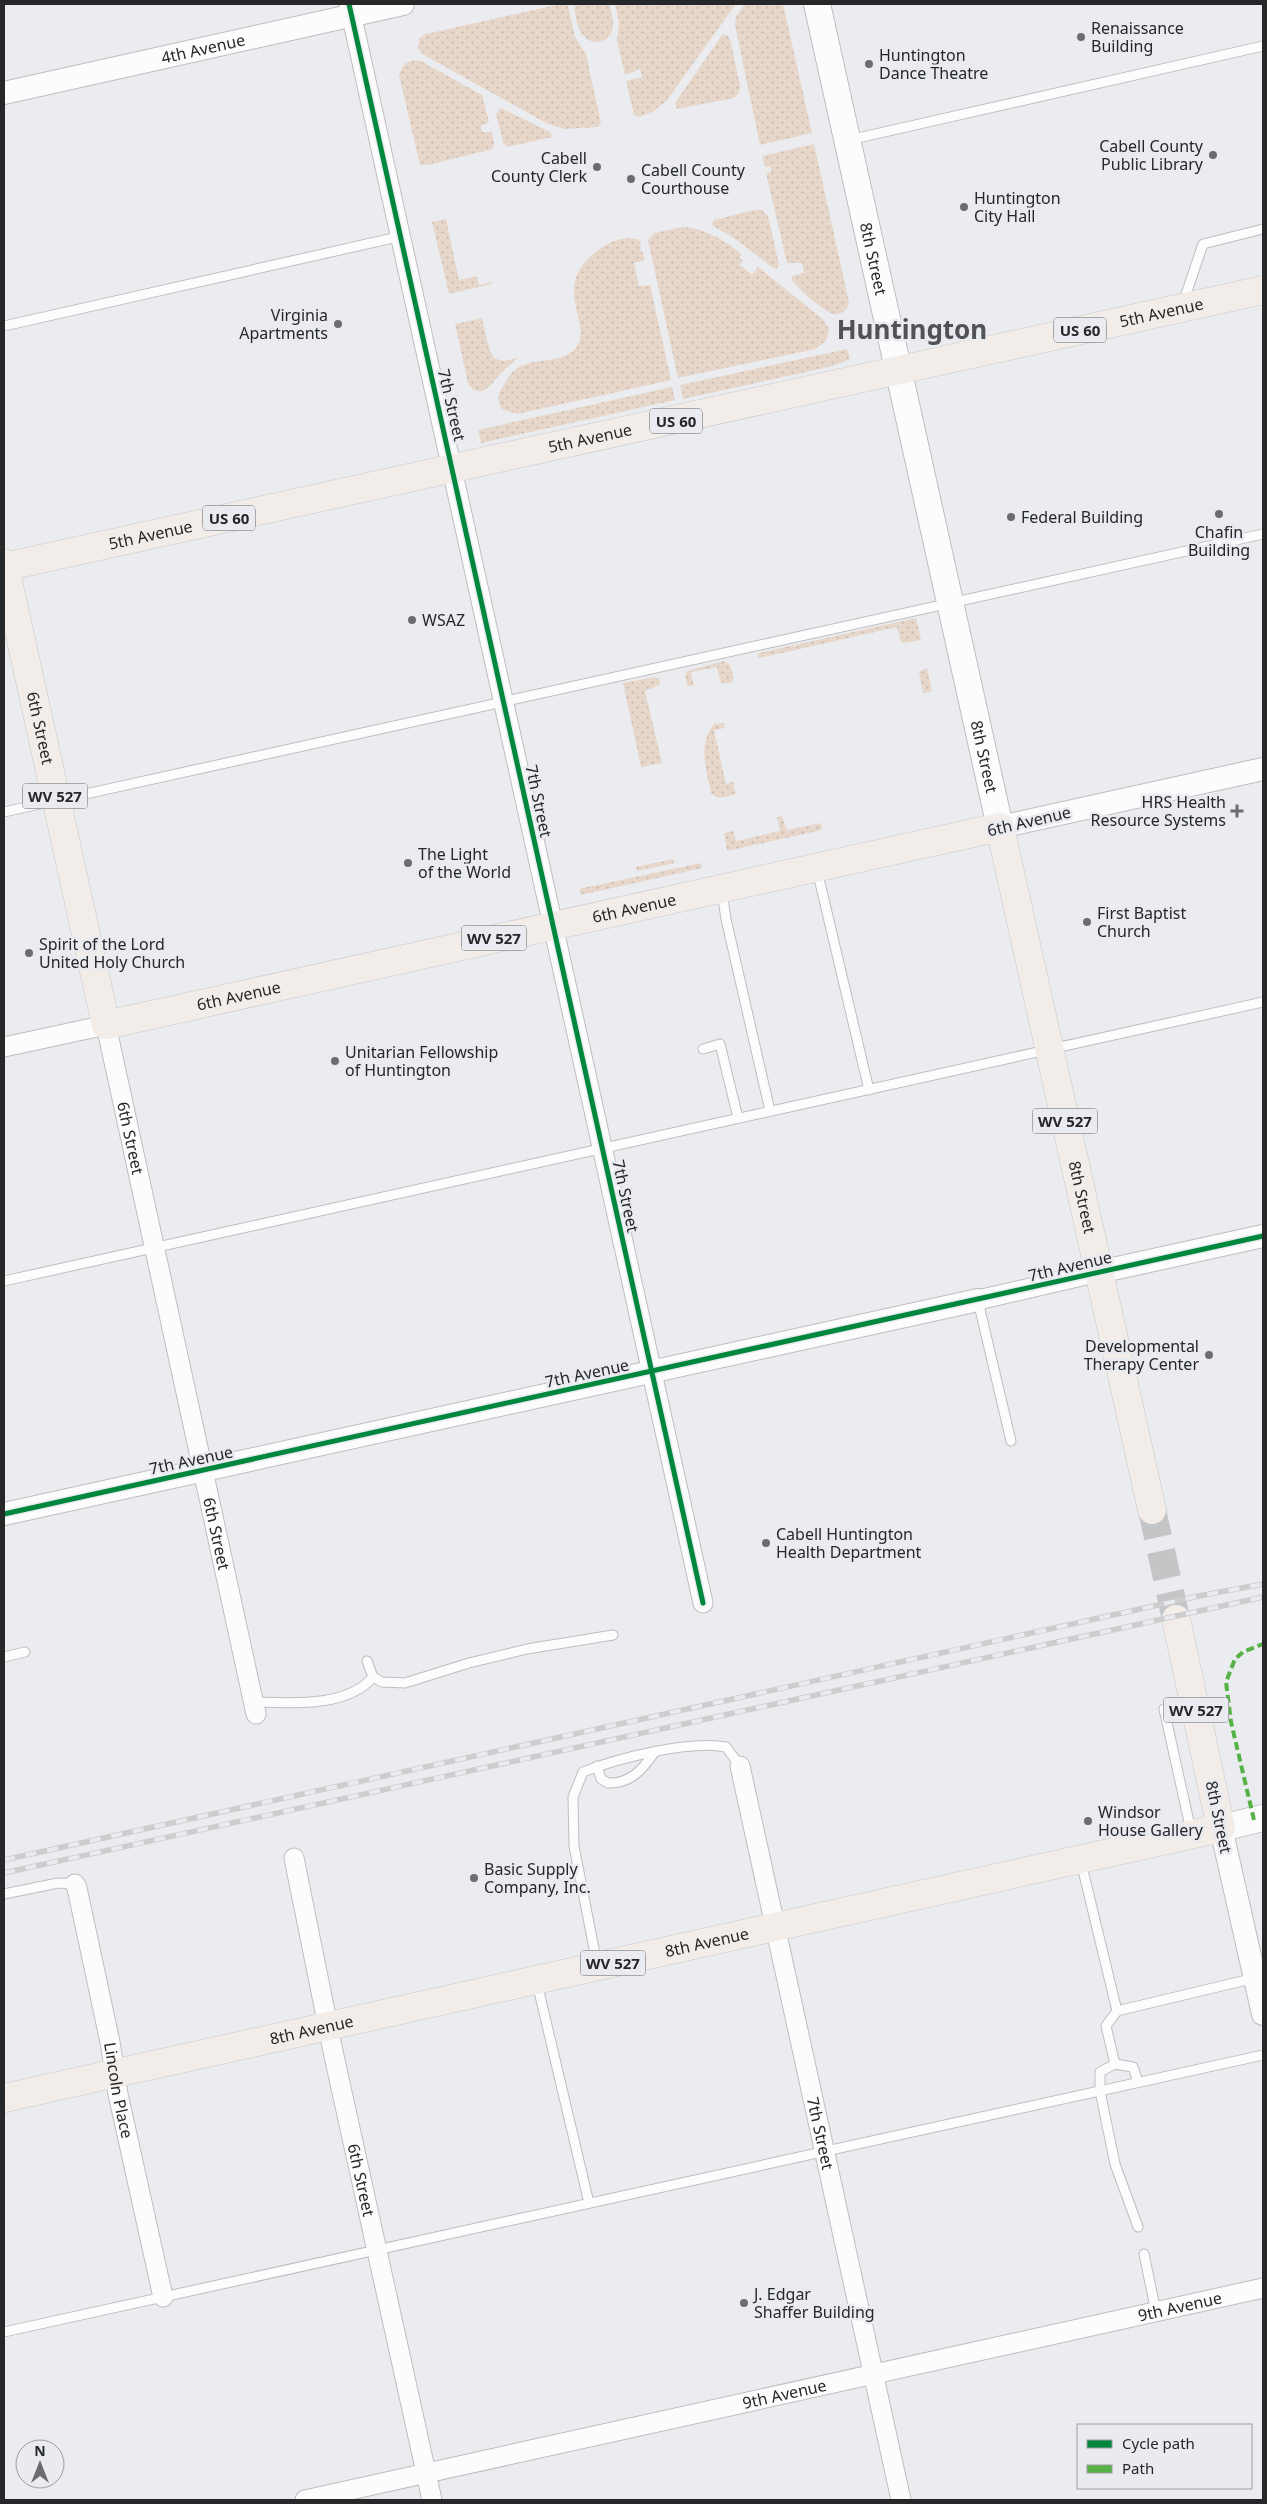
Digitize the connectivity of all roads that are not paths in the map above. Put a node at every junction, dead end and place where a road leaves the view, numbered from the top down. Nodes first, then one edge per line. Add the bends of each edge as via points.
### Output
1 (403, 4) edge
2 (817, 4) edge
3 (350, 9) edge
4 (1263, 46) edge
5 (4, 93) edge
6 (848, 140) junction
7 (1263, 230) edge
8 (402, 236) junction
9 (1263, 290) edge
10 (1181, 308) junction
11 (4, 326) edge
12 (898, 370) junction
13 (454, 468) junction
14 (1263, 534) edge
15 (4, 566) edge
16 (950, 603) junction
17 (505, 702) junction
18 (1263, 768) edge
19 (56, 800) junction
20 (4, 812) edge
21 (1000, 827) junction
22 (817, 867) junction
23 (722, 888) junction
24 (552, 925) junction
25 (1263, 1002) edge
26 (106, 1024) junction
27 (4, 1047) edge
28 (703, 1048) dead end
29 (1049, 1050) junction
30 (869, 1090) junction
31 (770, 1111) junction
32 (738, 1118) junction
33 (602, 1148) junction
34 (1263, 1236) edge
35 (155, 1248) junction
36 (1098, 1272) junction
37 (4, 1281) edge
38 (978, 1300) junction
39 (652, 1372) junction
40 (1011, 1441) dead end
41 (204, 1470) junction
42 (1152, 1510) tunnel mouth
43 (4, 1514) edge
44 (702, 1603) dead end
45 (1176, 1619) tunnel mouth
46 (613, 1635) dead end
47 (25, 1652) dead end
48 (4, 1657) edge
49 (367, 1661) dead end
50 (373, 1677) junction
51 (255, 1708) joint
52 (1164, 1709) dead end
53 (654, 1753) junction
54 (596, 1766) junction
55 (740, 1766) joint
56 (1263, 1818) edge
57 (1221, 1828) junction
58 (1192, 1834) junction
59 (294, 1858) dead end
60 (1080, 1859) junction
61 (74, 1884) joint
62 (4, 1894) edge
63 (775, 1928) junction
64 (597, 1967) junction
65 (1255, 1978) junction
66 (536, 1981) junction
67 (1117, 2011) junction
68 (1263, 2014) edge
69 (328, 2027) junction
70 (1263, 2054) edge
71 (1115, 2064) junction
72 (116, 2074) junction
73 (1138, 2082) junction
74 (1100, 2091) junction
75 (4, 2098) edge
76 (823, 2150) junction
77 (589, 2203) junction
78 (1138, 2227) dead end
79 (378, 2250) junction
80 (1144, 2254) dead end
81 (1263, 2288) edge
82 (163, 2297) junction
83 (1156, 2312) junction
84 (4, 2332) edge
85 (873, 2375) junction
86 (426, 2473) junction
87 (305, 2500) edge
88 (432, 2500) edge
89 (901, 2500) edge

1 - 3 street, 4th Avenue
2 - 6 main road, 8th Street
3 - 5 street, 4th Avenue
3 - 8 street, 7th Street
4 - 6 lane
6 - 12 main road, 8th Street
7 - 10 lane via 1203,244
8 - 11 lane
8 - 13 street, 7th Street
9 - 10 main road, 5th Avenue / US 60
10 - 12 main road, 5th Avenue / US 60
12 - 13 main road, 5th Avenue / US 60
12 - 16 main road, 8th Street
13 - 15 main road, 5th Avenue / US 60
13 - 17 street, 7th Street
14 - 16 lane
15 - 19 main road, 6th Street / WV 527
16 - 17 lane
16 - 21 main road, 8th Street
17 - 19 lane
17 - 24 street, 7th Street
18 - 21 street, 6th Avenue
19 - 20 lane
19 - 26 main road, 6th Street / WV 527
21 - 22 main road, 6th Avenue / WV 527
21 - 29 main road, 8th Street / WV 527
22 - 23 main road, 6th Avenue / WV 527
22 - 30 lane
23 - 24 main road, 6th Avenue / WV 527
23 - 31 lane via 726,919
24 - 26 main road, 6th Avenue / WV 527
24 - 33 street, 7th Street
25 - 29 lane
26 - 27 street, 6th Avenue
26 - 35 street, 6th Street
28 - 32 lane via 720,1044
29 - 30 lane
29 - 36 main road, 8th Street / WV 527
30 - 31 lane
31 - 32 lane
32 - 33 lane
33 - 35 lane
33 - 39 street, 7th Street
34 - 36 street, 7th Avenue
35 - 37 lane
35 - 41 street, 6th Street
36 - 38 street, 7th Avenue
36 - 42 main road, 8th Street / WV 527
38 - 39 street, 7th Avenue
38 - 40 lane
39 - 41 street, 7th Avenue
39 - 44 street, 7th Street
41 - 43 street, 7th Avenue
41 - 51 street, 6th Street
45 - 57 main road, 8th Street / WV 527
46 - 50 lane via 528,1649 405,1683 382,1682
47 - 48 lane
49 - 50 lane
50 - 51 lane via 358,1690 338,1697
52 - 58 lane
53 - 54 lane
53 - 54 lane via 641,1771 625,1782 608,1783 602,1779
53 - 55 lane via 689,1745 712,1744 726,1747
54 - 64 lane via 583,1772 573,1797 574,1846
55 - 63 street, 7th Street
56 - 57 main road, 8th Avenue
57 - 58 main road, 8th Avenue / WV 527
57 - 65 street, 8th Street
58 - 60 main road, 8th Avenue / WV 527
59 - 69 street, 6th Street
60 - 63 main road, 8th Avenue / WV 527
60 - 67 lane
61 - 62 lane via 58,1883
61 - 72 street, Lincoln Place via 84,1916
63 - 64 main road, 8th Avenue / WV 527
63 - 76 street, 7th Street
64 - 66 main road, 8th Avenue / WV 527
65 - 67 lane
65 - 68 street, 8th Street
66 - 69 main road, 8th Avenue / WV 527
66 - 77 lane
67 - 71 lane via 1106,2026
69 - 72 main road, 8th Avenue / WV 527
69 - 79 street, 6th Street
70 - 73 lane
71 - 73 lane via 1133,2067
71 - 74 lane via 1100,2072
72 - 75 main road, 8th Avenue / WV 527
72 - 82 street, Lincoln Place
73 - 74 lane
74 - 76 lane
74 - 78 lane via 1115,2164
76 - 77 lane
76 - 85 street, 7th Street
77 - 79 lane
79 - 82 lane
79 - 86 street, 6th Street
80 - 83 lane
81 - 83 street, 9th Avenue
82 - 84 lane
83 - 85 street, 9th Avenue
85 - 86 street, 9th Avenue
85 - 89 street, 7th Street
86 - 87 street, 9th Avenue
86 - 88 street, 6th Street

